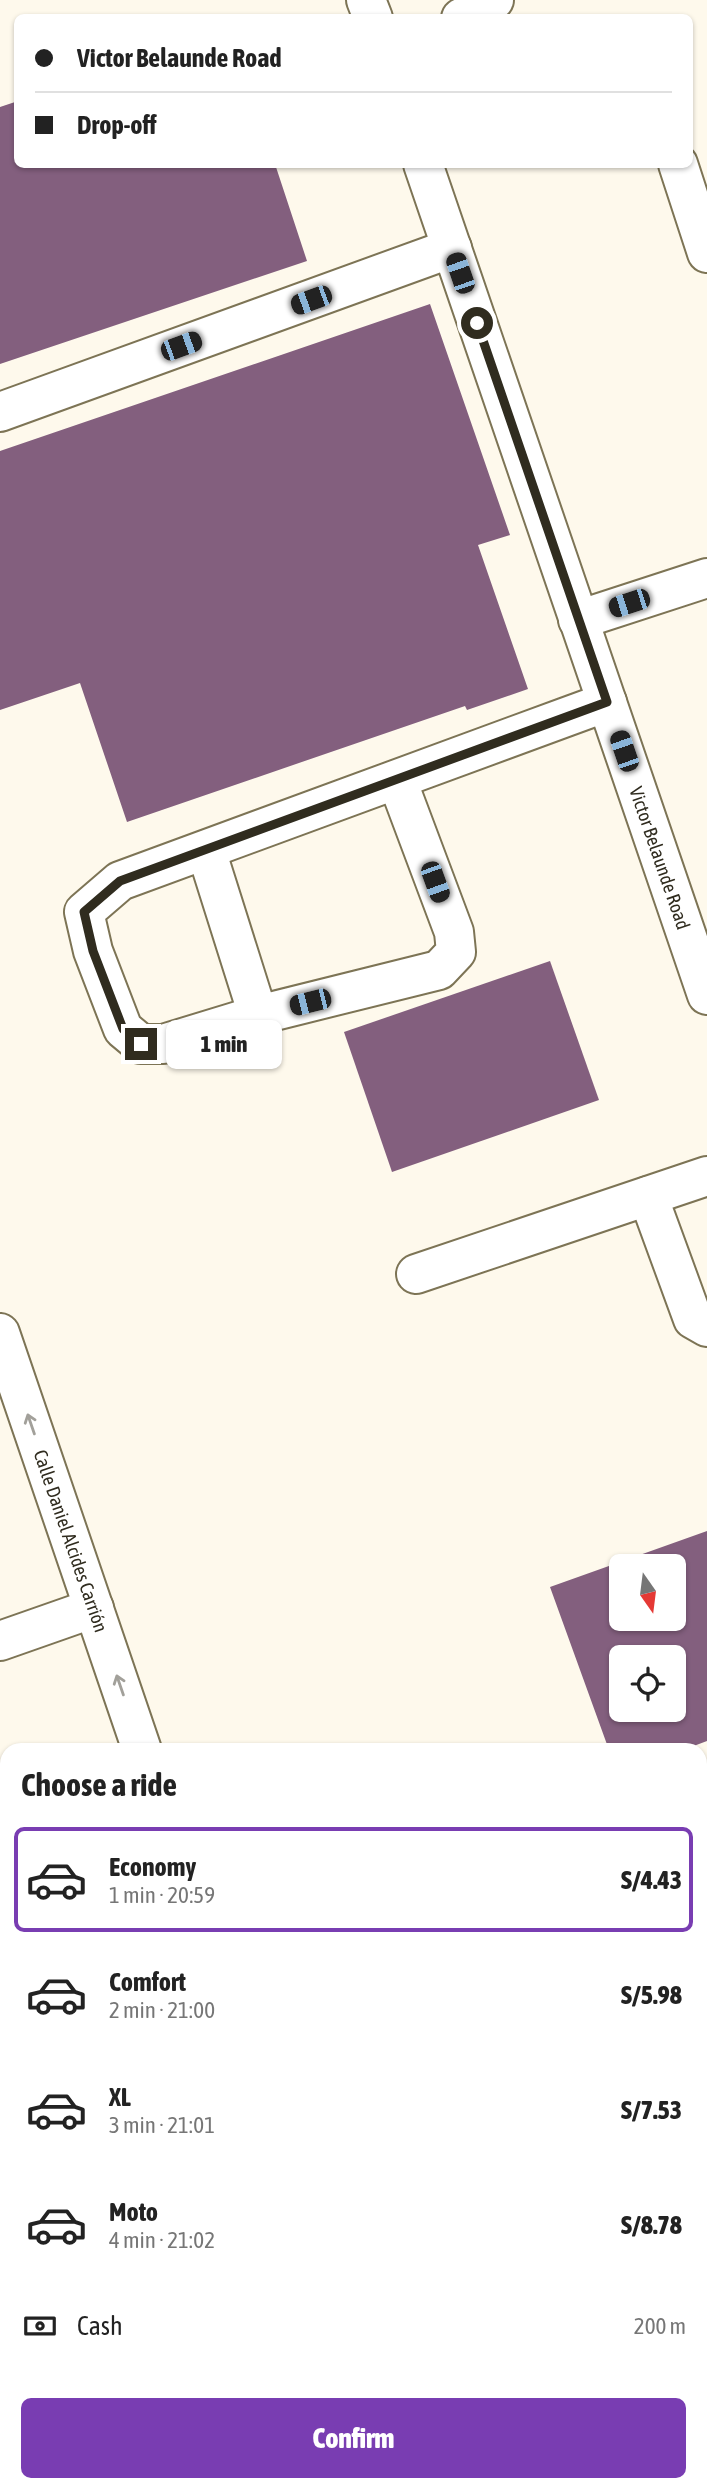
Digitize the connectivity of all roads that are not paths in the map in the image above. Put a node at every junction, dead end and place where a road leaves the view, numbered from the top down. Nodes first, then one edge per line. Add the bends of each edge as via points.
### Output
1 (494, 0) edge
2 (468, 14) edge
3 (424, 168) edge
4 (679, 168) edge
5 (452, 248) junction
6 (707, 253) edge
7 (0, 412) edge
8 (707, 578) edge
9 (578, 620) junction
10 (607, 702) junction
11 (397, 780) junction
12 (206, 850) junction
13 (707, 995) edge
14 (258, 1015) junction
15 (707, 1176) edge
16 (648, 1196) junction
17 (416, 1274) dead end
18 (707, 1327) edge
19 (0, 1333) edge
20 (94, 1608) junction
21 (0, 1641) edge
22 (140, 1743) edge

1 - 2 street
3 - 5 street, Victor Belaunde Road
4 - 6 street
5 - 7 street
5 - 9 street, Victor Belaunde Road
8 - 9 street
9 - 10 street, Victor Belaunde Road
10 - 11 street
10 - 13 street, Victor Belaunde Road
11 - 12 street
11 - 14 street via 454,932 456,951 439,970
12 - 14 street
12 - 14 street via 120,881 84,912 93,951 123,1029 141,1044 163,1044
15 - 16 street
16 - 17 street
16 - 18 street via 693,1319
20 -> 19 street, Calle Daniel Alcides Carrión
20 - 21 street
22 -> 20 street, Calle Daniel Alcides Carrión

